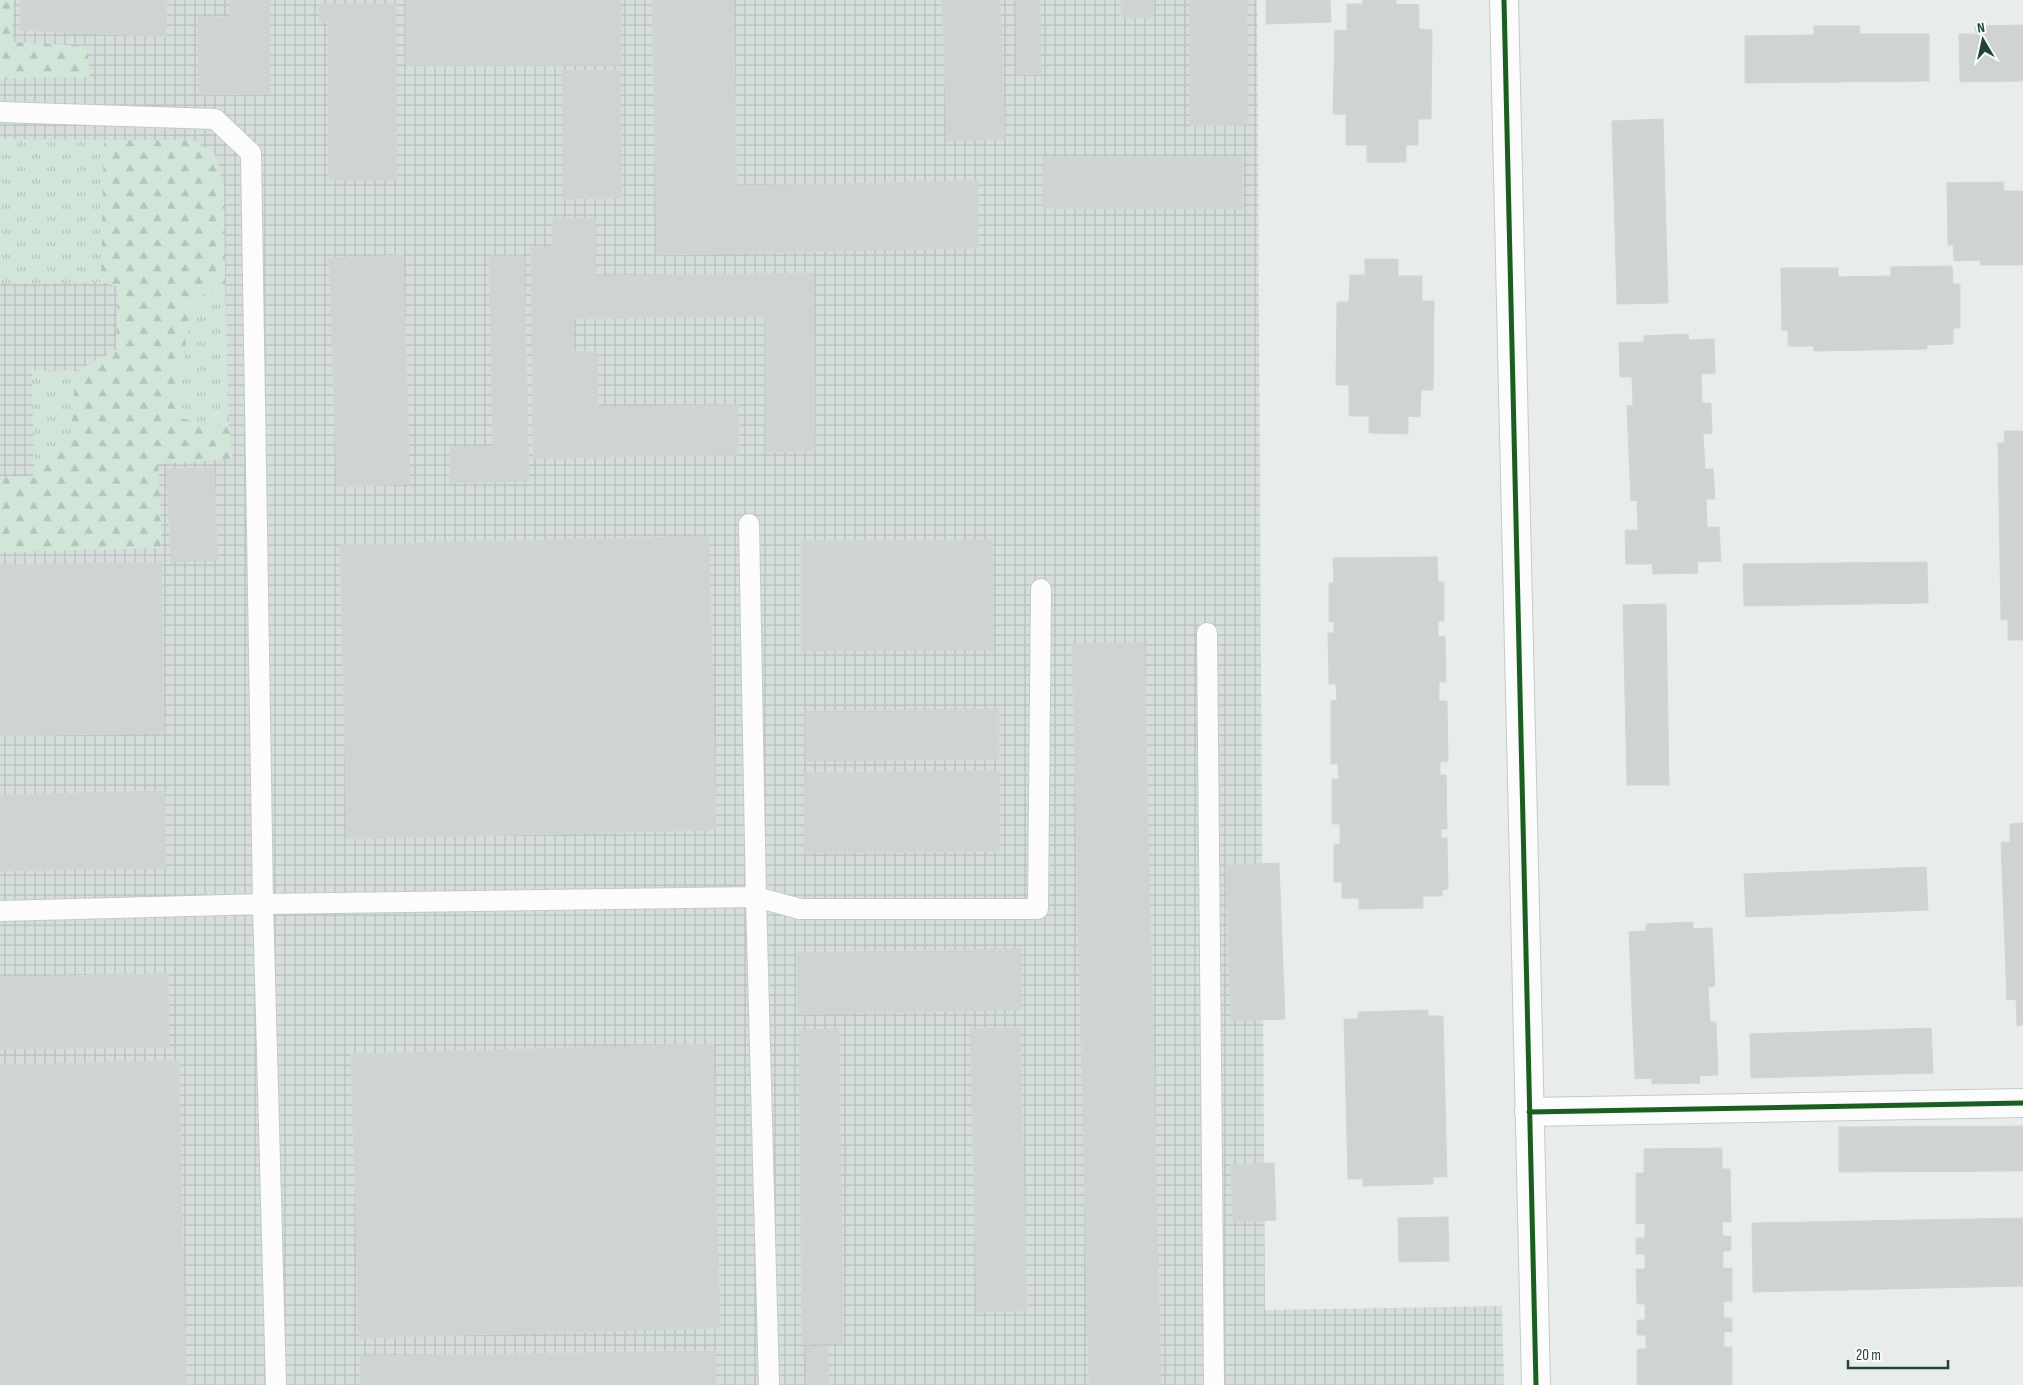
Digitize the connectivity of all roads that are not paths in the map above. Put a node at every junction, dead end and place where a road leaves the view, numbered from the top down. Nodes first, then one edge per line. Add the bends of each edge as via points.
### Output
1 (1504, 0) edge
2 (0, 112) edge
3 (749, 524) dead end
4 (1041, 589) dead end
5 (1207, 633) dead end
6 (756, 898) junction
7 (264, 904) junction
8 (0, 911) edge
9 (2023, 1104) edge
10 (1530, 1112) junction
11 (276, 1385) edge
12 (768, 1385) edge
13 (1214, 1385) edge
14 (1536, 1385) edge

1 - 10 street
2 - 7 lane via 215,119 251,153
3 - 6 lane
4 - 6 lane via 1038,909 800,908
5 - 13 lane
6 - 7 lane
6 - 12 lane
7 - 8 lane
7 - 11 lane
9 - 10 street
10 - 14 street

